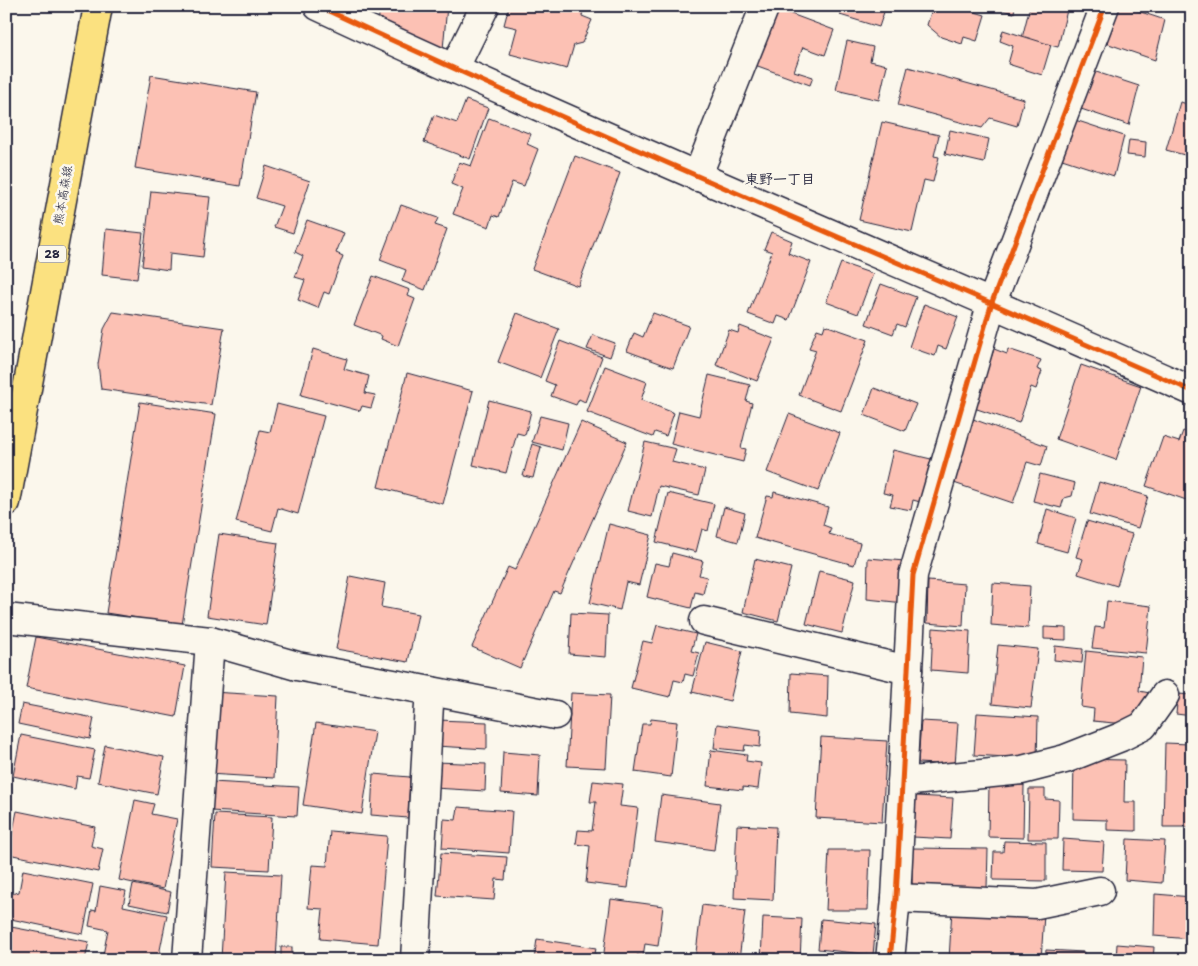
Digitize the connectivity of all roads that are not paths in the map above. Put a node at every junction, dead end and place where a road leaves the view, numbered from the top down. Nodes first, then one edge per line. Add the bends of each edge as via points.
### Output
1 (98, 6) edge
2 (318, 6) edge
3 (485, 6) edge
4 (765, 6) edge
5 (1104, 6) edge
6 (344, 12) edge
7 (454, 69) junction
8 (697, 177) junction
9 (992, 302) junction
10 (1192, 391) edge
11 (6, 502) edge
12 (6, 618) edge
13 (704, 621) dead end
14 (210, 641) junction
15 (908, 670) junction
16 (432, 691) junction
17 (1166, 695) dead end
18 (555, 715) dead end
19 (902, 782) junction
20 (1100, 891) dead end
21 (896, 898) junction
22 (187, 960) edge
23 (414, 960) edge
24 (890, 960) edge

1 - 11 main road, 熊本高森線 / 28
2 - 6 street
3 - 7 street
4 - 8 street
5 - 9 street
6 - 7 street
7 - 8 street
8 - 9 street
9 - 10 street
9 - 15 street via 913,576
12 - 14 street
13 - 15 street
14 - 16 street via 297,666
14 - 22 street
15 - 19 street
16 - 18 street
16 - 23 street
17 - 19 street via 1143,726 1064,759 1022,770
19 - 21 street
20 - 21 street via 1037,904
21 - 24 street

